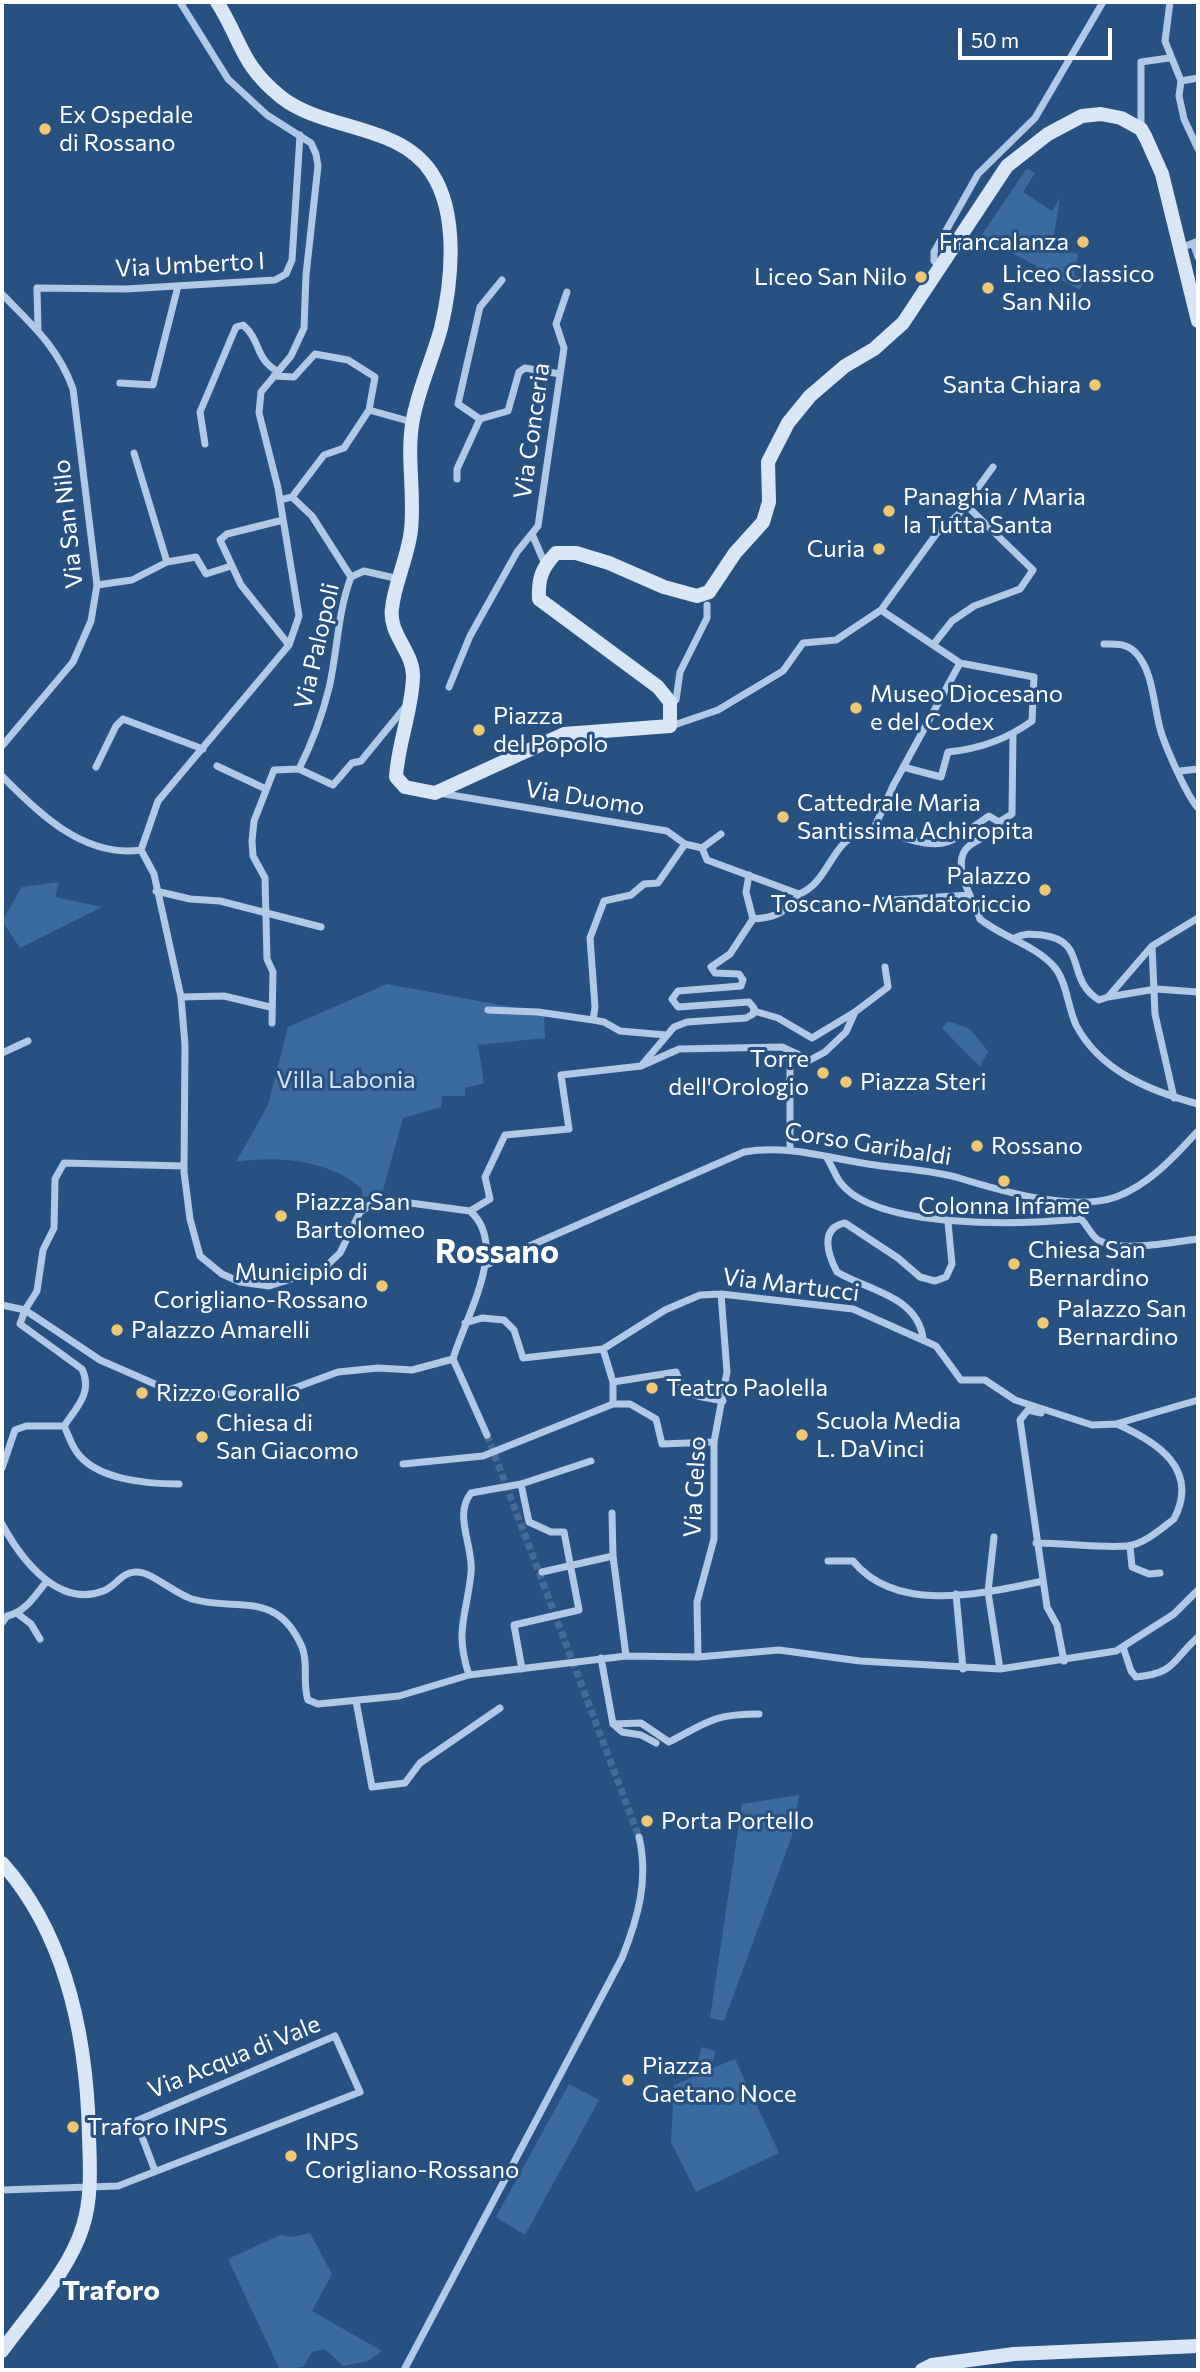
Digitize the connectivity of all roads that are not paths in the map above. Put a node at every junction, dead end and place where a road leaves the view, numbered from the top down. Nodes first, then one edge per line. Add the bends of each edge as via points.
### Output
1 (180, 2) edge
2 (217, 2) edge
3 (1103, 2) edge
4 (1170, 2) edge
5 (1169, 58) junction
6 (1198, 78) edge
7 (1181, 81) junction
8 (1141, 129) junction
9 (300, 135) junction
10 (1198, 149) edge
11 (1191, 244) edge
12 (1198, 257) edge
13 (940, 265) junction
14 (502, 280) dead end
15 (178, 286) junction
16 (566, 292) dead end
17 (2, 294) edge
18 (1198, 321) edge
19 (38, 330) junction
20 (276, 374) junction
21 (560, 374) junction
22 (120, 383) dead end
23 (369, 410) junction
24 (480, 419) junction
25 (412, 422) junction
26 (205, 444) dead end
27 (134, 453) dead end
28 (993, 467) dead end
29 (457, 479) dead end
30 (292, 497) junction
31 (280, 500) junction
32 (966, 505) junction
33 (283, 520) junction
34 (532, 534) junction
35 (167, 562) junction
36 (545, 564) junction
37 (231, 566) junction
38 (352, 577) junction
39 (400, 579) junction
40 (97, 585) junction
41 (707, 605) dead end
42 (881, 610) junction
43 (1104, 644) dead end
44 (289, 645) junction
45 (933, 645) junction
46 (960, 663) junction
47 (449, 687) dead end
48 (670, 702) junction
49 (409, 703) junction
50 (670, 726) junction
51 (1013, 735) junction
52 (2, 746) edge
53 (203, 749) junction
54 (217, 766) dead end
55 (96, 767) dead end
56 (903, 767) junction
57 (299, 769) junction
58 (1198, 769) edge
59 (1180, 771) junction
60 (2, 776) edge
61 (266, 789) junction
62 (435, 793) junction
63 (1198, 808) edge
64 (999, 821) junction
65 (872, 833) junction
66 (721, 834) dead end
67 (685, 844) junction
68 (702, 848) junction
69 (141, 850) junction
70 (749, 875) junction
71 (156, 891) junction
72 (799, 894) junction
73 (970, 895) junction
74 (876, 901) dead end
75 (268, 912) junction
76 (1198, 918) edge
77 (753, 919) junction
78 (321, 927) dead end
79 (1015, 938) junction
80 (1152, 946) junction
81 (885, 967) dead end
82 (1156, 989) junction
83 (1198, 992) edge
84 (181, 998) junction
85 (1108, 998) junction
86 (270, 1007) junction
87 (488, 1010) dead end
88 (754, 1011) junction
89 (855, 1012) junction
90 (593, 1020) junction
91 (272, 1023) dead end
92 (666, 1035) junction
93 (28, 1041) dead end
94 (790, 1051) junction
95 (2, 1053) edge
96 (641, 1066) junction
97 (1174, 1098) junction
98 (1198, 1104) edge
99 (1198, 1131) edge
100 (790, 1149) junction
101 (827, 1158) junction
102 (184, 1166) junction
103 (470, 1211) junction
104 (948, 1222) junction
105 (1198, 1239) edge
106 (486, 1265) junction
107 (721, 1294) junction
108 (2, 1304) edge
109 (25, 1310) junction
110 (465, 1323) junction
111 (923, 1338) junction
112 (603, 1349) junction
113 (453, 1359) junction
114 (613, 1382) junction
115 (1198, 1400) edge
116 (723, 1401) junction
117 (613, 1404) junction
118 (1061, 1416) junction
119 (1116, 1424) junction
120 (64, 1426) junction
121 (486, 1435) tunnel mouth
122 (714, 1442) junction
123 (1175, 1452) dead end
124 (591, 1461) dead end
125 (402, 1464) dead end
126 (2, 1468) edge
127 (179, 1484) dead end
128 (521, 1484) junction
129 (1191, 1503) dead end
130 (612, 1513) dead end
131 (2, 1524) edge
132 (994, 1537) dead end
133 (1036, 1542) junction
134 (1130, 1546) junction
135 (613, 1556) junction
136 (828, 1561) dead end
137 (569, 1564) junction
138 (542, 1572) dead end
139 (1160, 1573) dead end
140 (47, 1581) junction
141 (1043, 1581) junction
142 (1198, 1590) edge
143 (988, 1592) junction
144 (956, 1594) junction
145 (18, 1614) junction
146 (4, 1617) edge
147 (1198, 1637) edge
148 (40, 1639) dead end
149 (1123, 1647) junction
150 (626, 1656) junction
151 (698, 1657) junction
152 (601, 1658) junction
153 (1064, 1661) junction
154 (963, 1668) junction
155 (522, 1669) junction
156 (1000, 1669) junction
157 (469, 1675) junction
158 (356, 1701) junction
159 (500, 1708) dead end
160 (759, 1714) dead end
161 (613, 1724) junction
162 (656, 1743) dead end
163 (639, 1838) tunnel mouth
164 (2, 1863) edge
165 (155, 2171) junction
166 (90, 2188) junction
167 (2, 2190) edge
168 (1198, 2346) edge
169 (2, 2351) edge
170 (404, 2370) edge
171 (922, 2370) edge

1 - 9 street via 228,79 267,115
2 - 25 main road via 257,76 284,99 403,147 439,184 449,237 446,295 441,328
3 - 13 street via 1035,118 971,183 934,252 934,261
4 - 5 street via 1165,41
5 - 7 street
5 - 8 street via 1141,62
6 - 7 street
7 - 10 street via 1184,119
8 - 11 main road
8 - 13 main road via 1121,118 1092,114 1048,134 998,176
9 - 15 street, Via Umberto I via 292,260 286,274 275,280
9 - 20 street via 311,143 318,166 304,328 299,343
11 - 12 street
11 - 18 main road
13 - 36 main road via 903,323 810,396 788,423 768,462 769,502 763,522 709,592 696,596 664,587 576,553 556,553
14 - 24 street via 481,307 457,404
15 - 19 street, Via Umberto I via 37,288
15 - 22 street via 153,385
16 - 21 street, Via Conceria via 556,324 564,348
17 - 19 street, Via San Nilo
19 - 40 street, Via San Nilo via 63,361 73,389
20 - 23 street via 294,377 315,354 348,360 374,377
20 - 26 street via 264,364 250,331 243,325 236,327 200,412
20 - 31 street via 261,392 259,412
21 - 24 street via 525,368 519,372 508,411
21 - 34 street, Via Conceria via 547,479 538,526
23 - 25 street
23 - 30 street via 344,448 324,455
24 - 29 street via 457,469
25 - 39 main road via 411,532
27 - 35 street
28 - 32 street
30 - 31 street
30 - 38 street via 312,516
31 - 33 street
32 - 42 street via 937,533
32 - 45 street via 1033,570 1020,589 974,606 952,621
33 - 37 street via 227,534 220,540
33 - 44 street via 299,616
34 - 36 street, Via Conceria
34 - 47 street, Via Conceria via 470,636
35 - 37 street via 197,557 206,574
35 - 40 street via 132,580
36 - 48 main road via 538,580 539,599 658,687
37 - 44 street
38 - 39 street, Via Palopoli via 364,571
38 - 57 street, Via Palopoli via 336,629 334,662 319,728
39 - 49 main road via 391,609 398,637 411,659
40 - 52 street, Via San Nilo via 91,621 73,662
41 - 48 street via 708,618 680,672 676,700
42 - 45 street
42 - 50 street via 836,640 803,643 783,671 719,710
43 - 59 street via 1122,644 1144,665 1162,735
44 - 53 street
45 - 46 street
46 - 51 street via 1034,677 1032,722
46 - 56 street
48 - 50 main road
49 - 57 street via 361,761 352,763 333,785
49 - 62 main road via 396,777 405,787
50 - 62 main road via 564,734
51 - 56 street via 973,750 947,752 941,777
51 - 64 street via 1012,814
53 - 55 street via 123,719
53 - 69 street via 158,801
54 - 61 street
56 - 65 street
57 - 61 street via 274,771
58 - 59 street
59 - 63 street via 1188,797
60 - 69 street via 53,825 124,852
61 - 75 street via 252,841 253,856 265,878
62 - 67 street, Via Duomo via 667,831
64 - 65 street via 989,817 936,844
64 - 73 street via 996,832 962,851 960,863
65 - 72 street via 848,839 814,886
66 - 68 street
67 - 68 street, Via Duomo
67 - 90 street via 658,883 604,901 590,938
68 - 70 street via 707,860
69 - 71 street via 154,874
70 - 72 street
70 - 77 street via 746,892
71 - 75 street
71 - 84 street
72 - 77 street via 790,908
73 - 74 street
73 - 79 street via 980,919
75 - 78 street
75 - 86 street via 267,959 273,972
76 - 80 street
77 - 88 street via 730,954 711,967 715,973 739,974 744,981 741,986 678,991 672,999 681,1007 748,1002
79 - 85 street via 1025,933 1059,937 1069,945 1086,992 1099,1000
79 - 97 street via 1055,969 1076,1025 1091,1049 1132,1080
80 - 82 street
80 - 85 street
81 - 89 street via 888,987
82 - 83 street
82 - 85 street
82 - 97 street via 1156,1014
84 - 86 street via 224,996
84 - 102 street
86 - 91 street
87 - 90 street
88 - 89 street via 816,1037
88 - 92 street via 746,1018 687,1022
89 - 94 street via 846,1032 816,1058 804,1059
90 - 92 street via 620,1031
92 - 96 street
93 - 95 street
94 - 96 street via 782,1047 679,1049
94 - 100 street
96 - 103 street via 561,1075 569,1129 505,1135 485,1177 490,1199
97 - 98 street
99 - 101 street, Corso Garibaldi via 1145,1181 1116,1197 1097,1200 1007,1193 957,1178
100 - 101 street, Corso Garibaldi
100 - 106 street, Corso Garibaldi via 744,1152 711,1164
101 - 104 street via 841,1183 875,1204 919,1219
102 - 103 street via 200,1256 240,1282 269,1286 323,1269 340,1253 360,1212 373,1203 387,1200
102 - 109 street via 64,1163 55,1179 54,1228 43,1250 37,1291
103 - 106 street via 484,1229
104 - 105 street via 1081,1219 1098,1240 1112,1245
104 - 111 street via 952,1264 946,1277 935,1281 920,1278 845,1223 830,1232 827,1246 837,1272 902,1303 917,1317
106 - 110 street
107 - 111 street, Via Martucci via 853,1308
107 - 112 street, Via Martucci via 700,1295 665,1310
107 - 116 street, Via Gelso via 727,1372
108 - 109 street
109 - 113 street via 100,1360 180,1395 281,1393 338,1372 412,1370
109 - 120 street via 20,1324 82,1369 86,1378 83,1398
110 - 112 street, Via Martucci via 482,1318 504,1320 514,1330 523,1358
110 - 113 street
111 - 118 street, Via Martucci via 945,1356 961,1380 985,1380 1004,1395
112 - 114 street
113 - 121 street
114 - 116 street via 676,1372 682,1389
114 - 117 street
115 - 119 street, Via Martucci
116 - 122 street, Via Gelso
117 - 122 street via 630,1404 656,1419 662,1444
117 - 125 street via 483,1456
118 - 119 street, Via Martucci via 1085,1424
118 - 133 street via 1028,1410 1020,1420
119 - 123 street
120 - 126 street via 16,1430
120 - 127 street via 77,1453 107,1474 144,1485
122 - 151 street, Via Gelso via 714,1539 697,1602
124 - 128 street
128 - 137 street via 529,1522 551,1532 564,1532
128 - 157 street via 471,1493 465,1501 463,1516 472,1570 461,1618 460,1650
129 - 134 street via 1157,1532
130 - 135 street
131 - 140 street
132 - 143 street
133 - 134 street
133 - 141 street
134 - 139 street via 1132,1567
135 - 137 street
135 - 150 street
136 - 144 street via 853,1561 864,1575 914,1595
137 - 138 street
137 - 155 street via 579,1610 514,1625
140 - 145 street
140 - 158 street via 61,1592 81,1597 107,1590 130,1572 142,1571 193,1599 260,1607 280,1615 302,1647 308,1700 318,1704
141 - 143 street
141 - 153 street
142 - 149 street via 1174,1614
143 - 144 street
143 - 156 street
144 - 154 street
145 - 146 street
145 - 148 street
147 - 149 street via 1175,1666 1150,1676 1136,1677 1130,1671
149 - 153 street
150 - 151 street
150 - 152 street
151 - 154 street via 779,1650
152 - 155 street
152 - 161 street
153 - 156 street
154 - 156 street
155 - 157 street
157 - 158 street via 399,1696
158 - 159 street via 372,1787 405,1783 420,1763
160 - 161 street via 708,1719 669,1742 641,1723
161 - 162 street via 622,1732
163 - 170 street via 644,1877 622,1958
164 - 166 main road via 25,1888 67,1983 88,2082
165 - 165 street, Via Acqua di Vale via 360,2092 335,2036 136,2121
165 - 166 street, Via Acqua di Vale via 118,2186
166 - 167 street, Via Acqua di Vale
166 - 169 main road via 83,2227 68,2258
168 - 171 main road via 1014,2354

